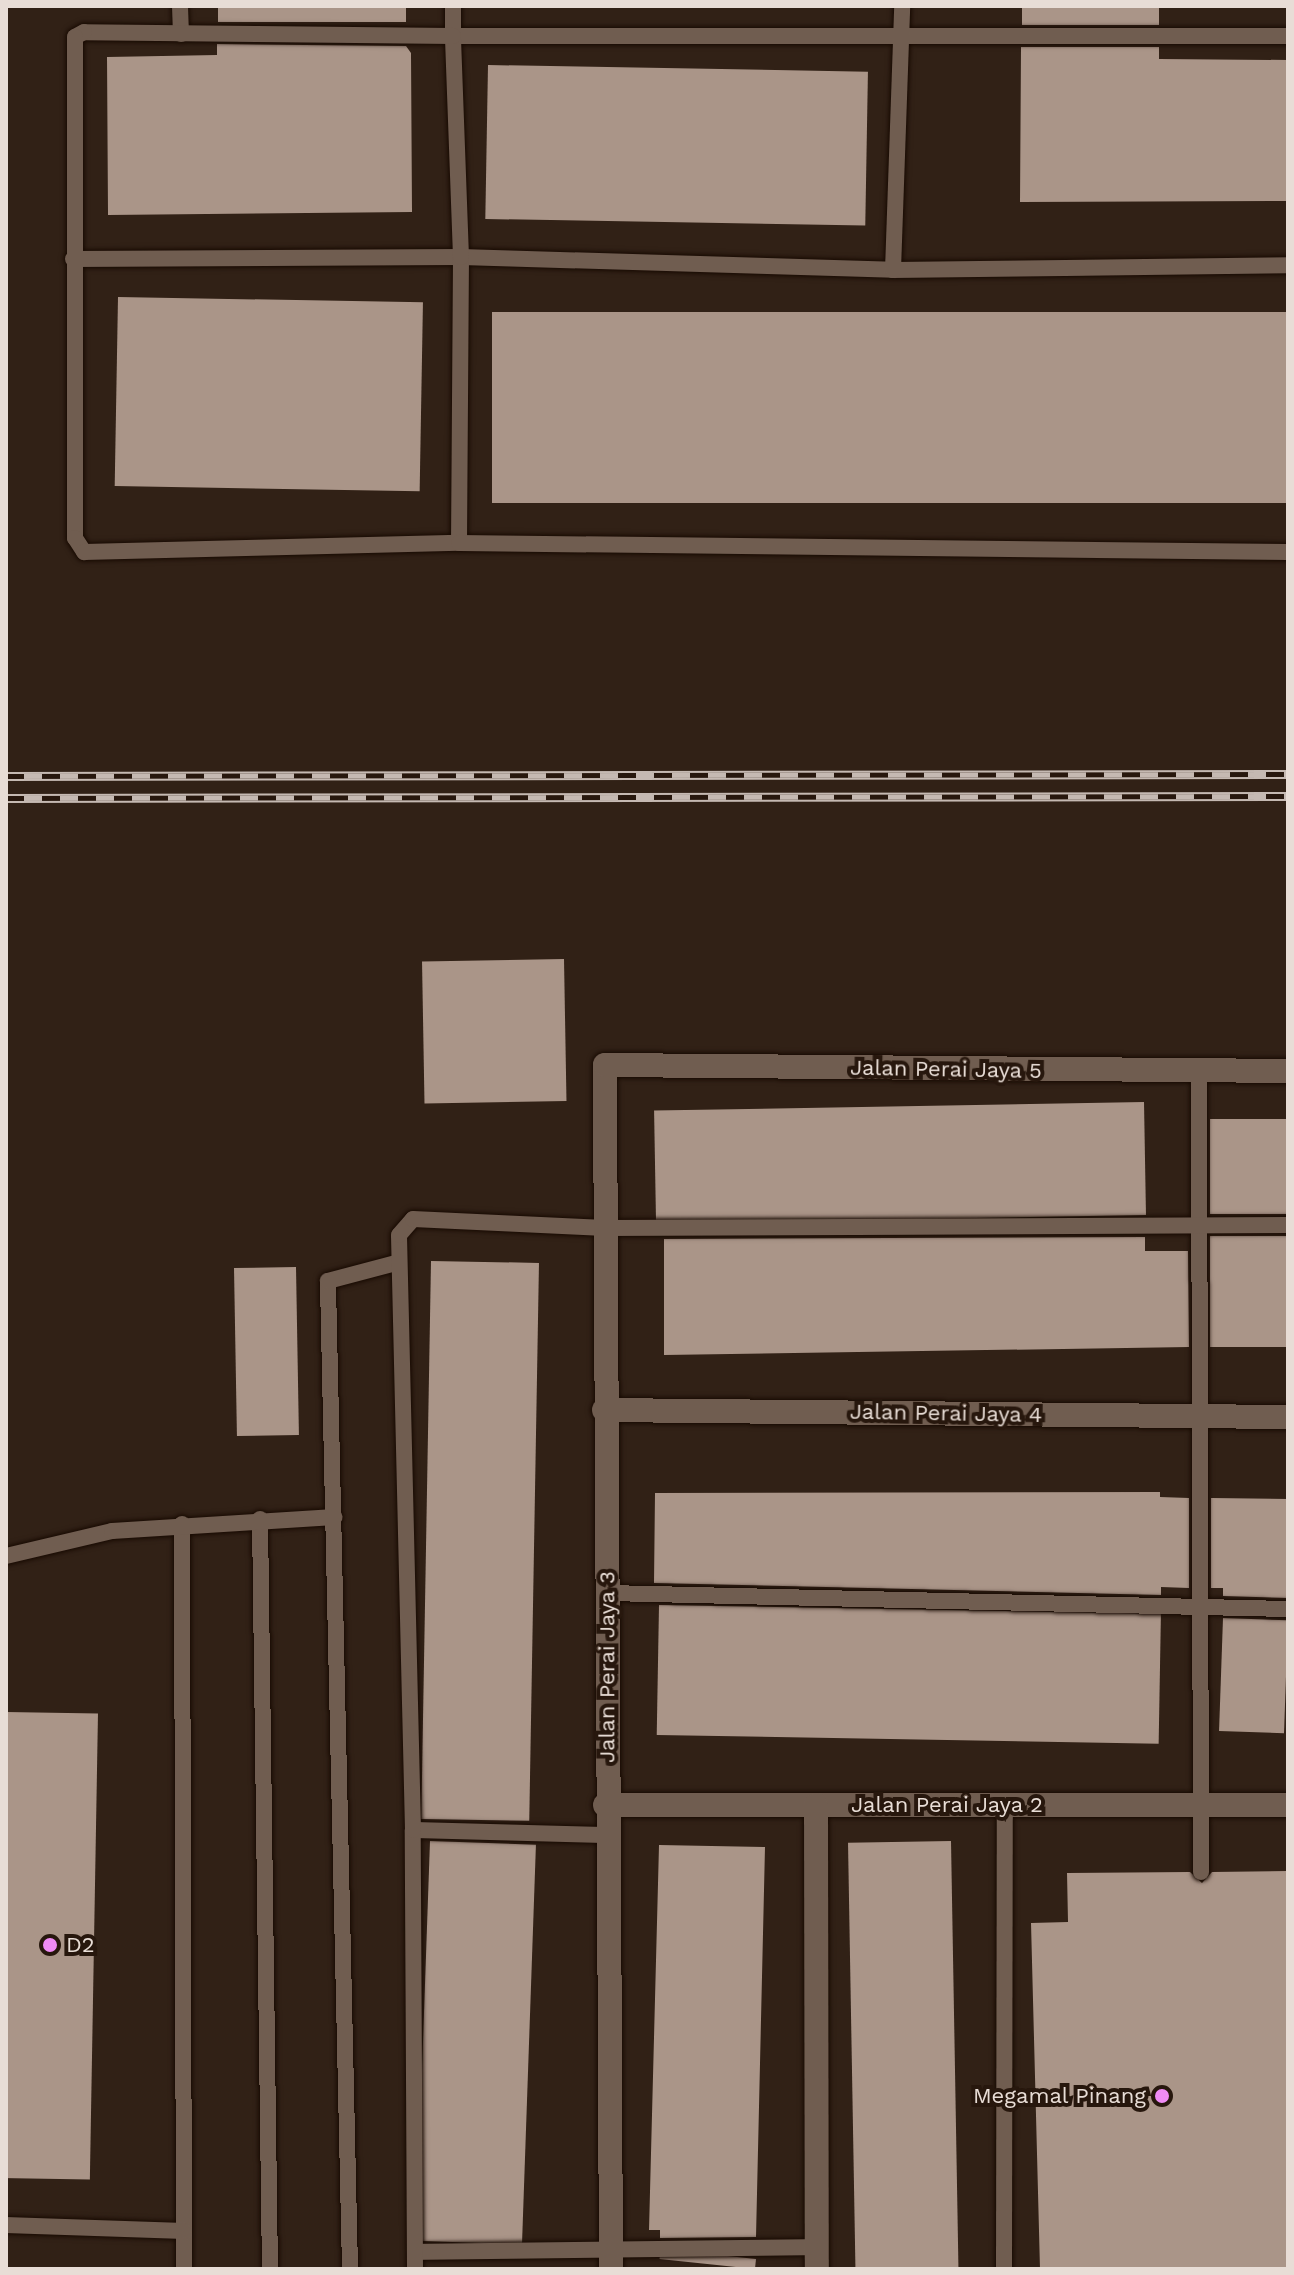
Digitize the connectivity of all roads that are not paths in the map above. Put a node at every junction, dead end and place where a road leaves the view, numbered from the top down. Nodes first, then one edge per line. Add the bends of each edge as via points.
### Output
1 (180, 6) edge
2 (453, 6) edge
3 (902, 6) edge
4 (181, 34) junction
5 (453, 36) junction
6 (1288, 36) edge
7 (901, 37) junction
8 (461, 257) junction
9 (73, 259) junction
10 (1288, 265) edge
11 (893, 270) junction
12 (459, 543) junction
13 (1288, 552) edge
14 (605, 1065) joint
15 (1288, 1071) edge
16 (1199, 1072) junction
17 (1199, 1225) junction
18 (1288, 1225) edge
19 (605, 1228) junction
20 (396, 1263) junction
21 (604, 1410) junction
22 (1200, 1416) junction
23 (1288, 1417) edge
24 (335, 1517) junction
25 (260, 1519) junction
26 (182, 1524) junction
27 (6, 1556) edge
28 (608, 1593) junction
29 (1199, 1609) junction
30 (1288, 1609) edge
31 (605, 1805) junction
32 (816, 1805) junction
33 (1005, 1805) junction
34 (1200, 1805) junction
35 (1288, 1805) edge
36 (413, 1830) junction
37 (605, 1835) junction
38 (1201, 1872) dead end
39 (6, 2225) edge
40 (184, 2231) junction
41 (817, 2258) edge
42 (611, 2259) edge
43 (415, 2261) edge
44 (184, 2269) edge
45 (270, 2269) edge
46 (350, 2269) edge
47 (1004, 2269) edge

1 - 4 lane
2 - 5 lane
3 - 7 lane
4 - 5 lane
4 - 9 lane via 84,32 75,37
5 - 7 lane
5 - 8 lane
6 - 7 lane
7 - 11 lane
8 - 9 lane
8 - 11 lane
8 - 12 lane
9 - 12 lane via 75,538 84,552
10 - 11 lane
12 - 13 lane
14 - 16 street, Jalan Perai Jaya 5
14 - 19 street, Jalan Perai Jaya 3
15 - 16 street, Jalan Perai Jaya 5
16 - 17 lane
17 - 18 lane
17 - 19 lane
17 - 22 lane
19 - 20 lane via 413,1219 399,1235
19 - 21 street, Jalan Perai Jaya 3
20 - 24 lane via 328,1281
20 - 36 lane
21 - 22 street, Jalan Perai Jaya 4
21 - 28 street, Jalan Perai Jaya 3
22 - 23 street, Jalan Perai Jaya 4
22 - 29 lane
24 - 25 lane
24 - 46 lane
25 - 26 lane
25 - 45 lane
26 - 27 lane via 112,1531
26 - 40 lane
28 - 29 lane
28 - 31 street, Jalan Perai Jaya 3
29 - 30 lane
29 - 34 lane
31 - 32 street, Jalan Perai Jaya 2
31 - 37 street, Jalan Perai Jaya 3
32 - 33 street, Jalan Perai Jaya 2
32 - 41 street
33 - 34 street, Jalan Perai Jaya 2
33 - 47 lane
34 - 35 street, Jalan Perai Jaya 2
34 - 38 lane
36 - 37 lane
36 - 43 lane
37 - 42 street, Jalan Perai Jaya 3
39 - 40 lane
40 - 44 lane
41 - 42 lane
42 - 43 lane

